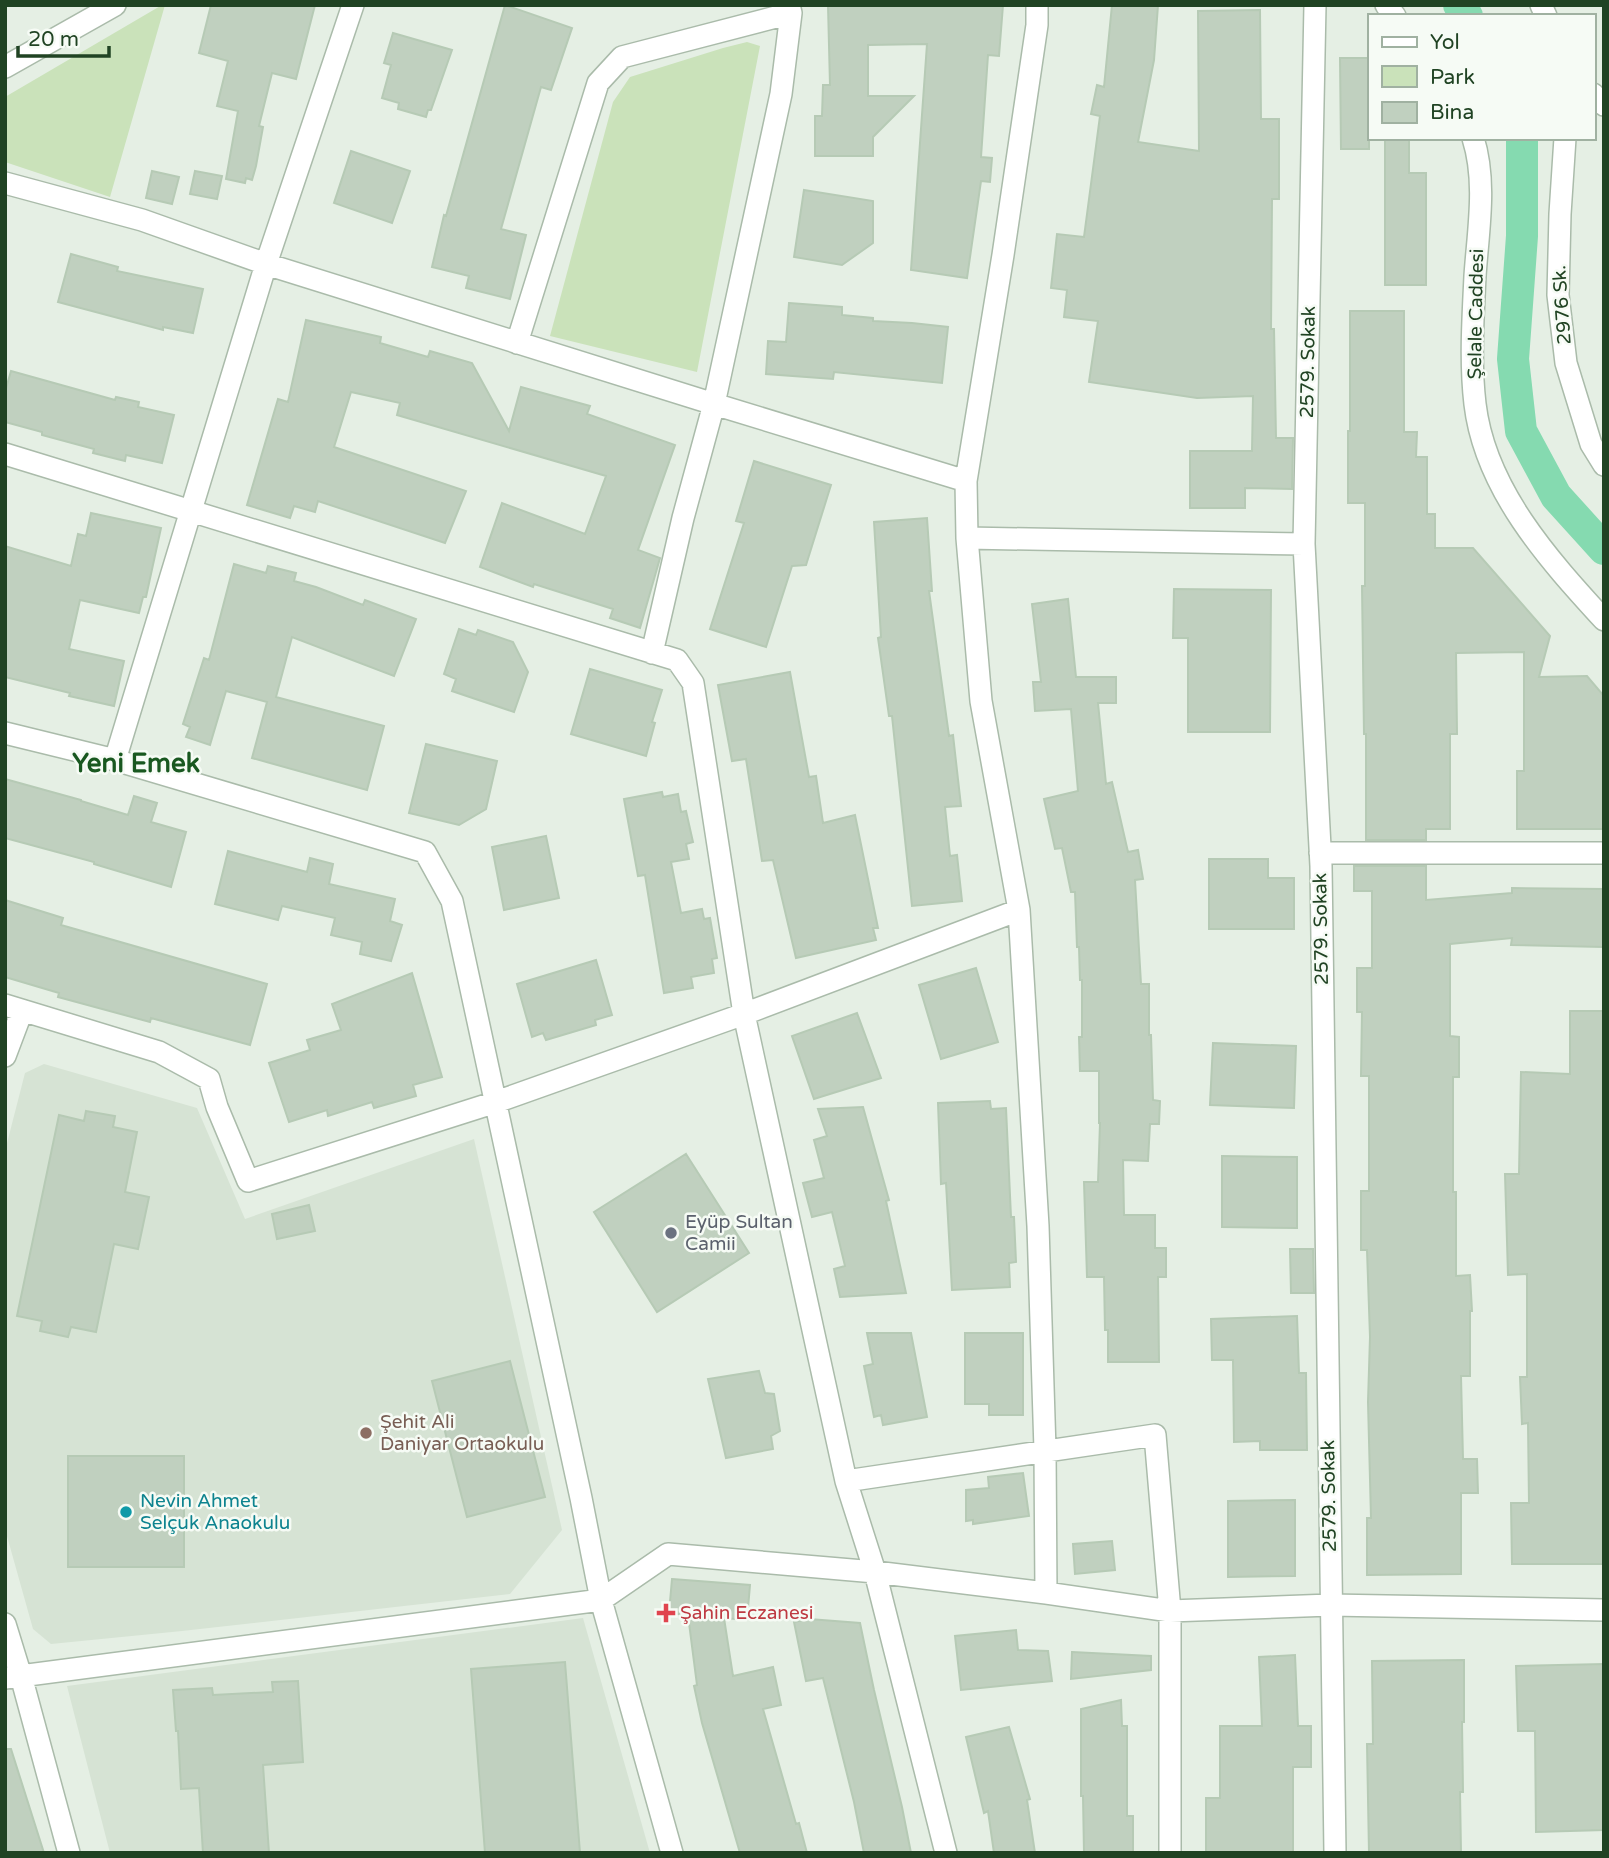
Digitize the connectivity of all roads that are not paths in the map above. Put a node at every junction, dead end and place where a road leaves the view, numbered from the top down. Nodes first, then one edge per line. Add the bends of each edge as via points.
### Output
1 (115, 5) edge
2 (353, 5) edge
3 (1037, 5) edge
4 (1315, 5) edge
5 (790, 9) edge
6 (5, 67) edge
7 (1473, 140) edge
8 (1564, 140) edge
9 (5, 183) edge
10 (266, 264) junction
11 (517, 343) junction
12 (714, 404) junction
13 (5, 454) edge
14 (1604, 465) edge
15 (965, 481) junction
16 (192, 512) junction
17 (967, 538) junction
18 (1304, 544) junction
19 (1604, 620) edge
20 (652, 653) junction
21 (5, 733) edge
22 (115, 760) junction
23 (1320, 853) junction
24 (1604, 853) edge
25 (1019, 909) junction
26 (14, 1008) edge
27 (744, 1014) junction
28 (5, 1056) edge
29 (496, 1102) junction
30 (1045, 1450) junction
31 (846, 1481) junction
32 (875, 1572) junction
33 (1046, 1593) junction
34 (601, 1600) junction
35 (1330, 1605) junction
36 (1170, 1611) junction
37 (1604, 1611) edge
38 (5, 1625) edge
39 (13, 1677) edge
40 (69, 1853) edge
41 (672, 1853) edge
42 (946, 1853) edge
43 (1170, 1853) edge
44 (1335, 1853) edge

1 - 6 street
2 - 10 street
3 - 15 street via 1003,255
4 - 18 street, 2579. Sokak
5 - 11 street via 621,57 598,83
5 - 12 street via 781,93
7 - 19 street, Şelale Caddesi via 1480,177 1471,355 1475,406 1486,450 1508,501
8 - 14 street, 2976 Sk. via 1558,295 1566,363 1591,444
9 - 10 street via 142,220
10 - 11 street
10 - 16 street
11 - 12 street
12 - 15 street
12 - 20 street
13 - 16 street
15 - 17 street
16 - 20 street
16 - 22 street
17 - 18 street
17 - 25 street via 981,701
18 - 23 street, 2579. Sokak
20 - 27 street via 677,660 693,683
21 - 22 street
22 - 29 street via 425,852 452,901
23 - 24 street
23 - 35 street, 2579. Sokak
25 - 27 street
25 - 30 street via 1038,1226
26 - 28 street
26 - 29 street via 159,1052 209,1079 248,1181
27 - 29 street
27 - 31 street
29 - 34 street
30 - 31 street
30 - 33 street
30 - 36 street via 1155,1435
31 - 32 street
32 - 33 street
32 - 34 street via 668,1554
32 - 42 street
33 - 36 street
34 - 39 street
34 - 41 street
35 - 36 street
35 - 37 street
35 - 44 street, 2579. Sokak
36 - 43 street
38 - 39 street
39 - 40 street

